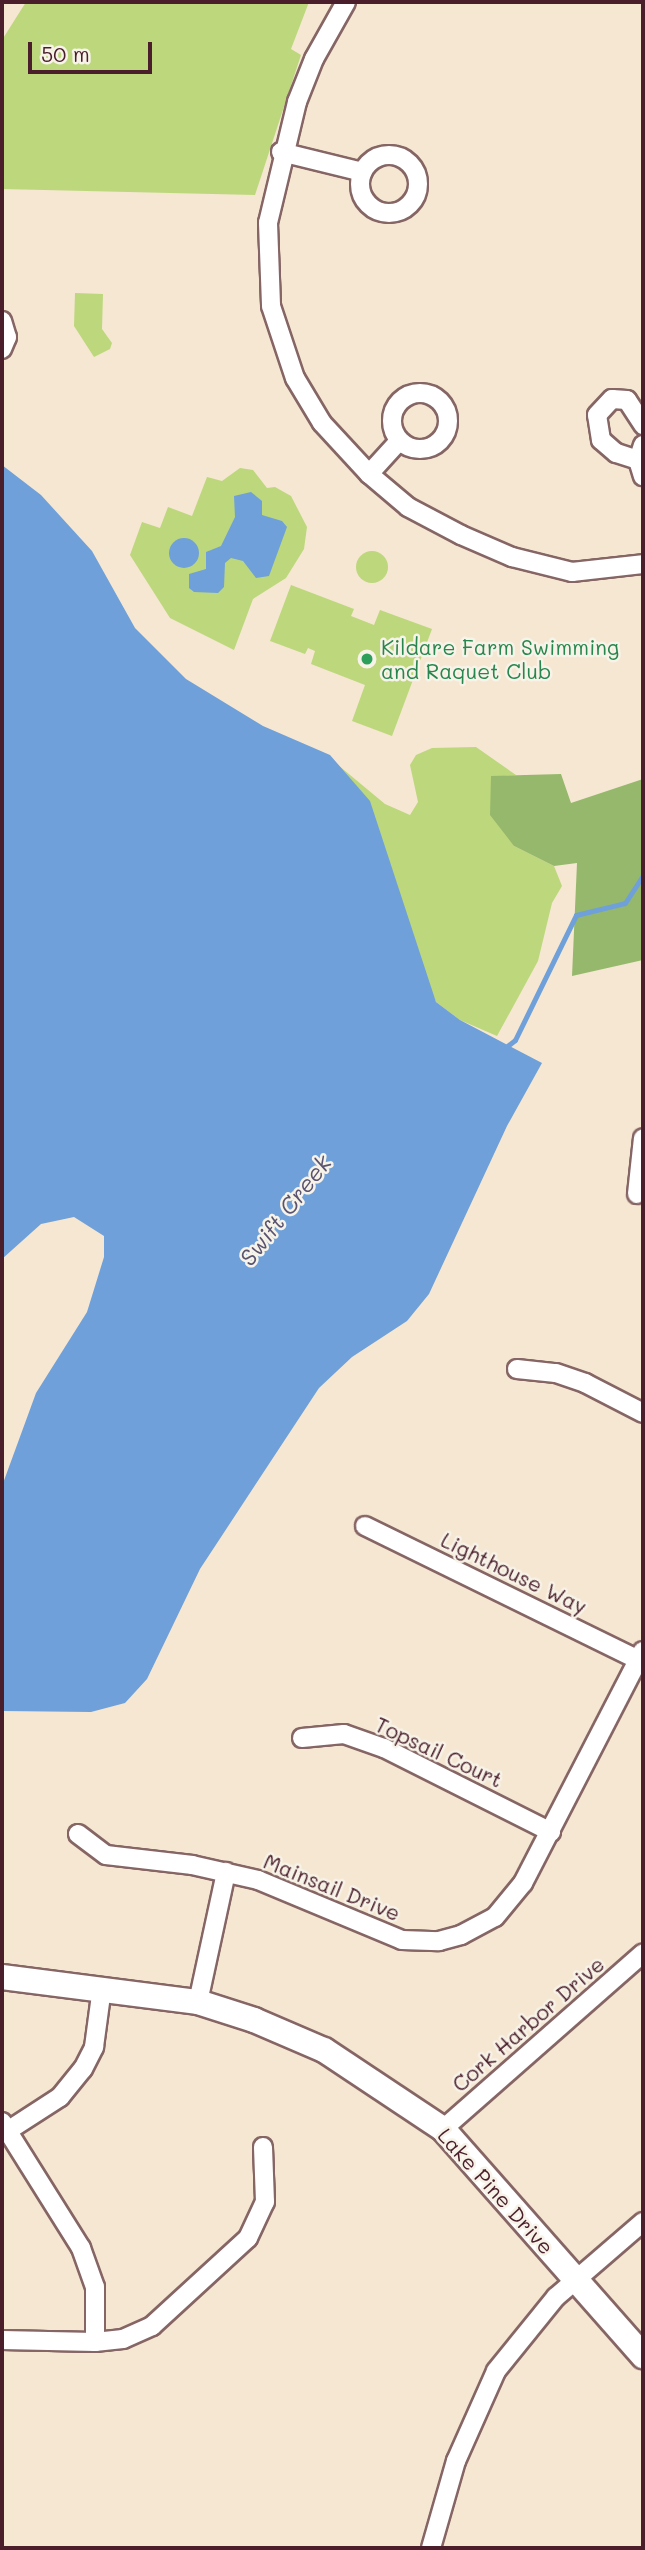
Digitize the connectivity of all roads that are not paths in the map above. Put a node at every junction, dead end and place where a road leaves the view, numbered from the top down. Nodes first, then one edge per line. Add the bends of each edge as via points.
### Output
1 (346, 2) edge
2 (282, 152) junction
3 (363, 172) dead end
4 (2, 321) edge
5 (2, 349) edge
6 (643, 425) edge
7 (399, 441) dead end
8 (642, 461) edge
9 (369, 474) junction
10 (643, 564) edge
11 (643, 1138) edge
12 (636, 1194) dead end
13 (517, 1369) dead end
14 (643, 1413) edge
15 (365, 1526) dead end
16 (642, 1657) edge
17 (302, 1738) dead end
18 (551, 1832) junction
19 (78, 1834) dead end
20 (226, 1872) junction
21 (643, 1953) edge
22 (2, 1977) edge
23 (102, 1988) junction
24 (198, 2002) junction
25 (5, 2126) edge
26 (443, 2129) junction
27 (264, 2147) dead end
28 (643, 2222) edge
29 (576, 2281) junction
30 (2, 2340) edge
31 (95, 2342) junction
32 (643, 2356) edge
33 (431, 2548) edge

1 - 2 street via 314,59
2 - 3 street
2 - 9 street via 267,249 276,328 308,403
4 - 5 street via 7,337
6 - 8 street via 627,400 604,403 597,415 601,440 616,453
7 - 9 street
9 - 10 street via 408,507 512,557 572,572
11 - 12 street
13 - 14 street via 556,1373 585,1383
15 - 16 street, Lighthouse Way
16 - 18 street, Mainsail Drive
17 - 18 street, Topsail Court via 344,1734 384,1748
18 - 20 street, Mainsail Drive via 523,1883 495,1917 439,1941 402,1940 370,1931 276,1887
19 - 20 street, Mainsail Drive via 106,1855
20 - 24 street
21 - 26 street, Cork Harbor Drive
22 - 23 street, Lake Pine Drive
23 - 24 street, Lake Pine Drive
23 - 25 street via 94,2047 83,2069 60,2097
24 - 26 street, Lake Pine Drive via 324,2050
25 - 31 street via 89,2268 95,2287
26 - 29 street, Lake Pine Drive
27 - 31 street via 265,2202 248,2238 152,2326 123,2339
28 - 29 street
29 - 32 street, Lake Pine Drive
29 - 33 street via 517,2341 496,2371 456,2461
30 - 31 street

